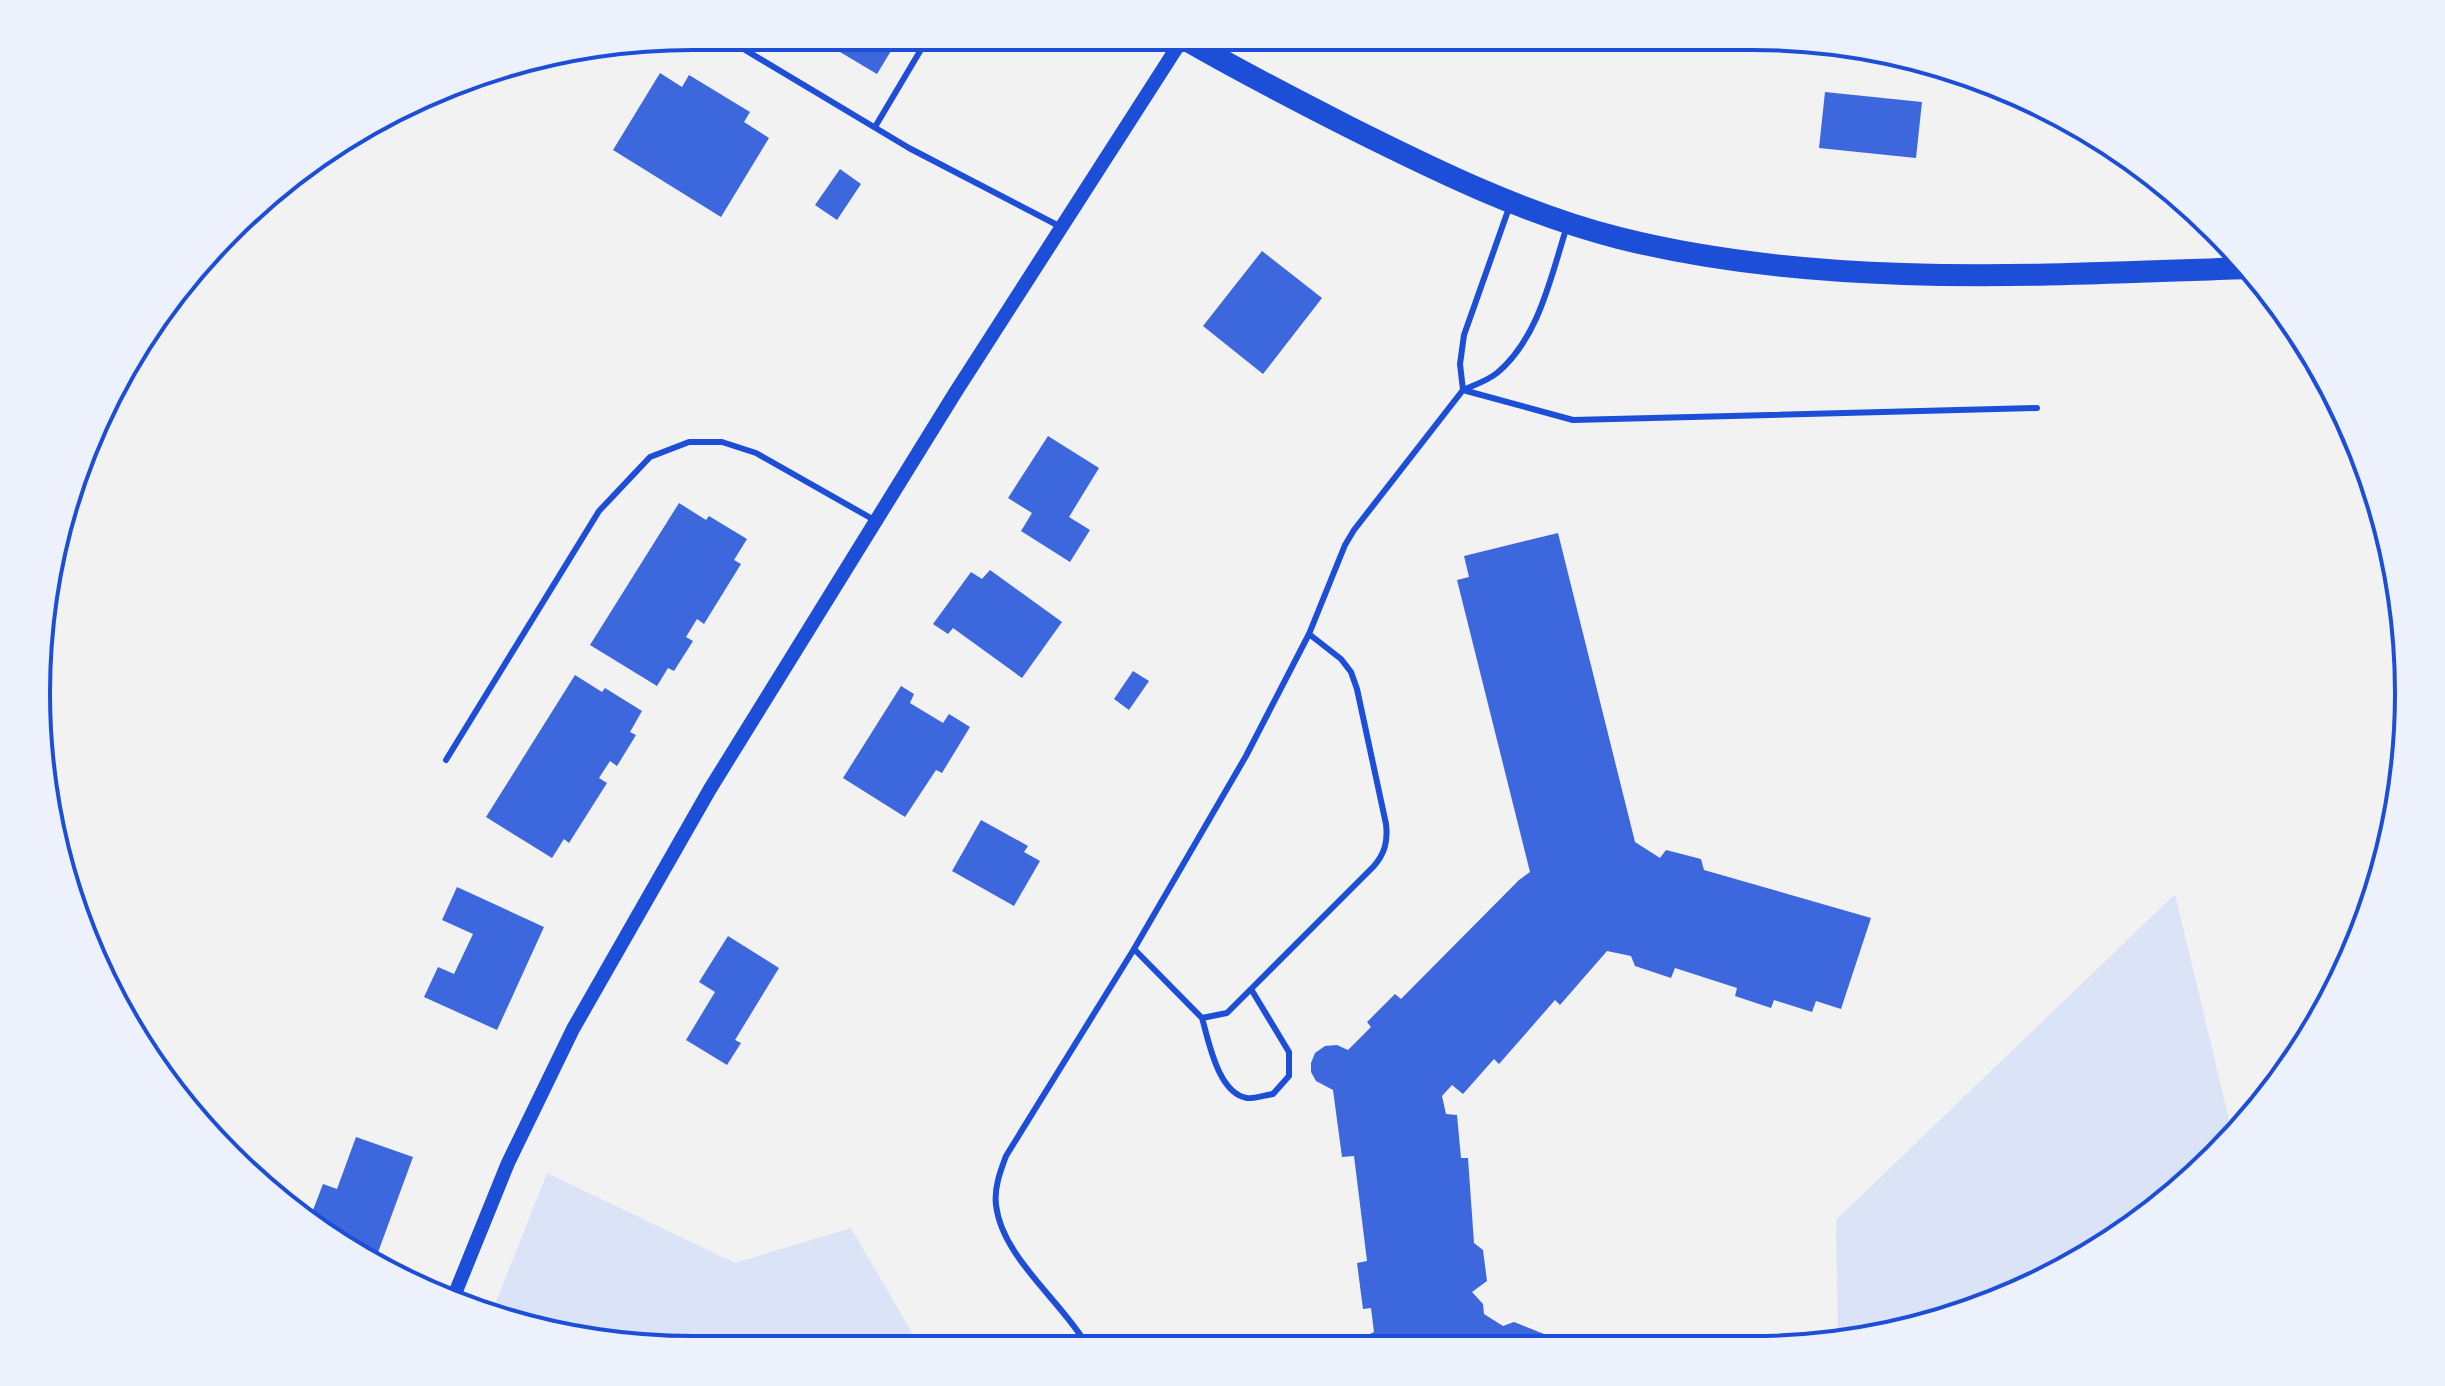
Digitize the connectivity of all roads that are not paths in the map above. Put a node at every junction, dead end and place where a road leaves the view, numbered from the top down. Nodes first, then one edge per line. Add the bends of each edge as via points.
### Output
1 (746, 50) edge
2 (921, 50) edge
3 (1174, 50) edge
4 (1206, 50) edge
5 (875, 127) junction
6 (1511, 202) junction
7 (1568, 222) junction
8 (1061, 227) junction
9 (2234, 268) edge
10 (1463, 390) junction
11 (2037, 408) dead end
12 (876, 521) junction
13 (1309, 634) junction
14 (446, 760) dead end
15 (1134, 949) junction
16 (1251, 989) junction
17 (1202, 1018) junction
18 (456, 1291) edge
19 (1080, 1336) edge

1 - 5 lane
2 - 5 lane
3 - 8 street
4 - 6 highway via 1381,143
5 - 8 lane
6 - 7 highway
6 - 10 lane via 1464,335
7 - 9 highway via 1668,248 1820,270 2003,274
7 - 10 lane via 1538,315 1517,352 1495,375
8 - 12 street
10 - 11 lane via 1585,420
10 - 13 lane via 1354,530
12 - 14 lane via 756,453 722,442 689,442 650,457 599,511
12 - 18 street via 710,789 580,1017 508,1163
13 - 15 lane via 1246,756
13 - 16 lane via 1341,659 1355,680 1387,843 1373,867
15 - 17 lane
15 - 19 lane via 1011,1144 996,1191 1004,1234
16 - 17 lane via 1227,1013
16 - 17 lane via 1289,1052 1289,1076 1273,1094 1247,1098 1230,1088 1217,1069

